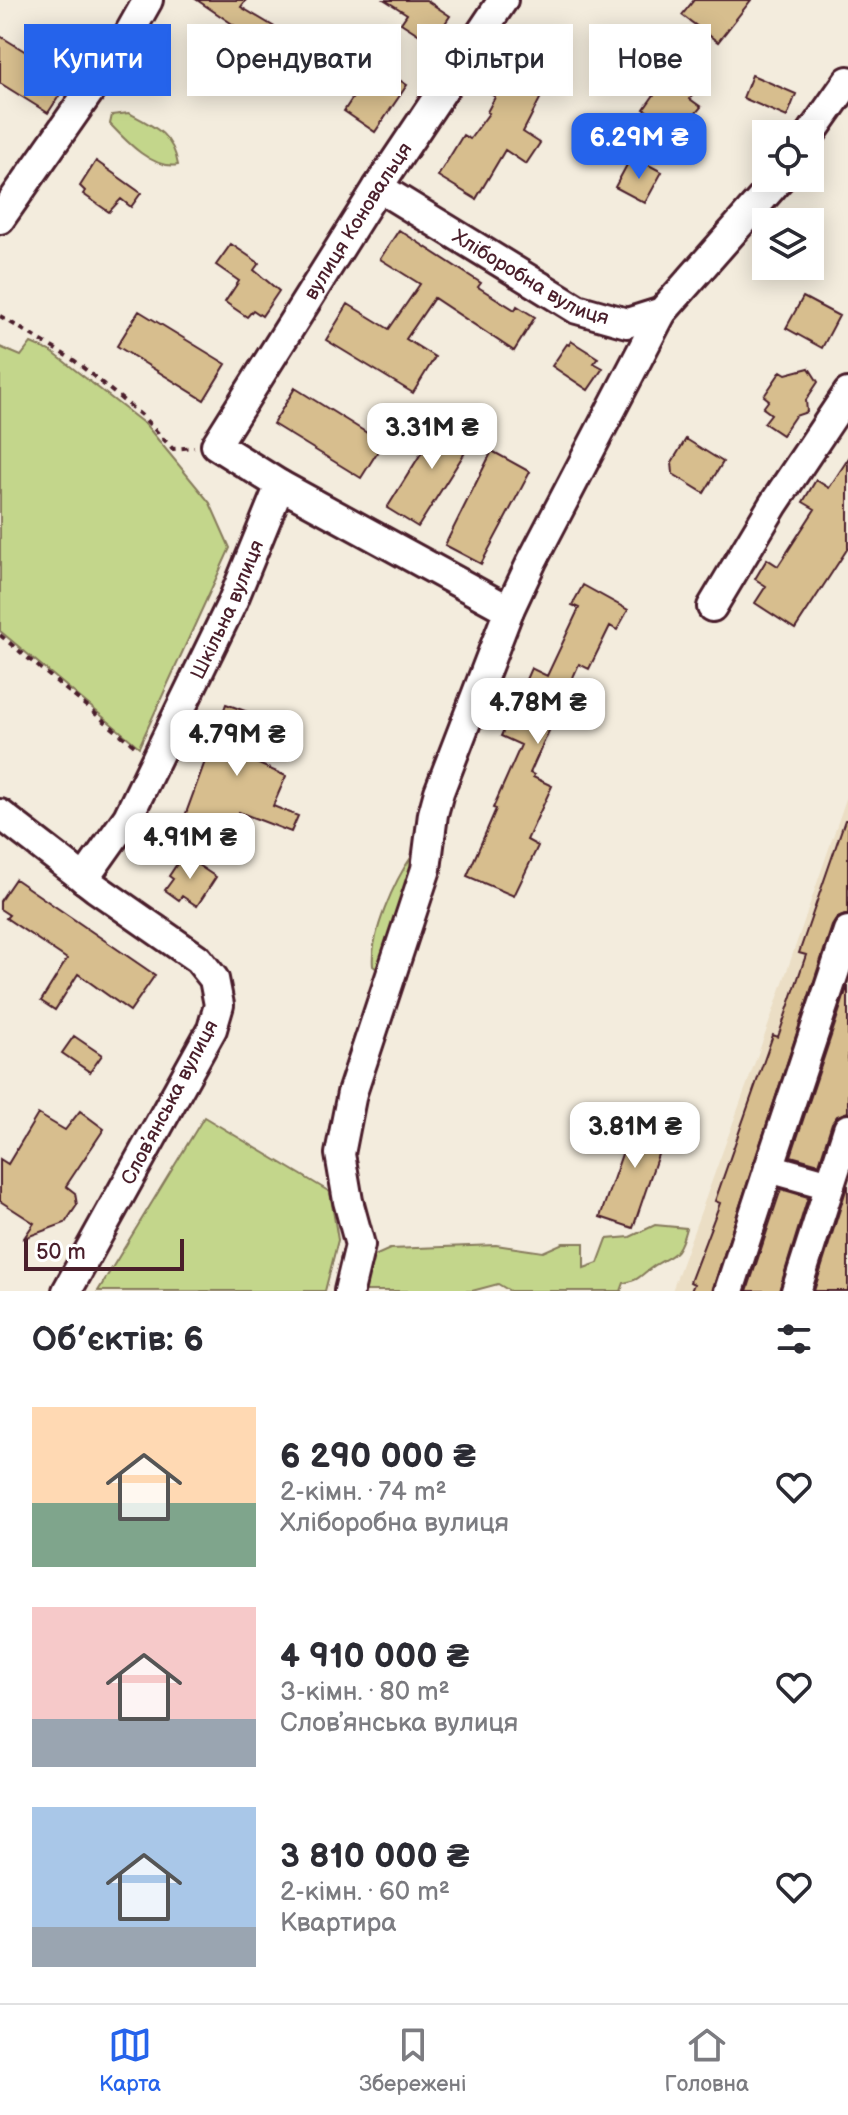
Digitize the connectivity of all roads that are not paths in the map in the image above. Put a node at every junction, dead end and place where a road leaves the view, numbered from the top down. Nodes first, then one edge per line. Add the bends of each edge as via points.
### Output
1 (148, 0) edge
2 (503, 0) edge
3 (848, 81) edge
4 (821, 120) edge
5 (378, 187) junction
6 (768, 192) edge
7 (0, 219) edge
8 (662, 312) junction
9 (848, 393) edge
10 (280, 485) junction
11 (712, 607) dead end
12 (509, 610) junction
13 (0, 814) edge
14 (84, 879) junction
15 (848, 931) edge
16 (848, 1129) edge
17 (769, 1168) junction
18 (830, 1185) junction
19 (67, 1291) edge
20 (349, 1291) edge
21 (729, 1291) edge
22 (796, 1291) edge

1 - 7 street
2 - 5 street, вулиця Коновальця
3 - 4 street
5 - 8 street, Хліборобна вулиця via 577,309 627,323
5 - 10 street, вулиця Коновальця via 216,445
6 - 8 street
8 - 12 street
9 - 11 street
10 - 12 street
10 - 14 street, Шкільна вулиця via 232,603 128,817
12 - 20 street via 439,792 426,869 352,1093 340,1154 360,1245
13 - 14 street, Словʼянська вулиця
14 - 19 street, Словʼянська вулиця via 198,959 214,979 219,1005 212,1029
15 - 17 street
16 - 18 street
17 - 18 street
17 - 21 street
18 - 22 street

